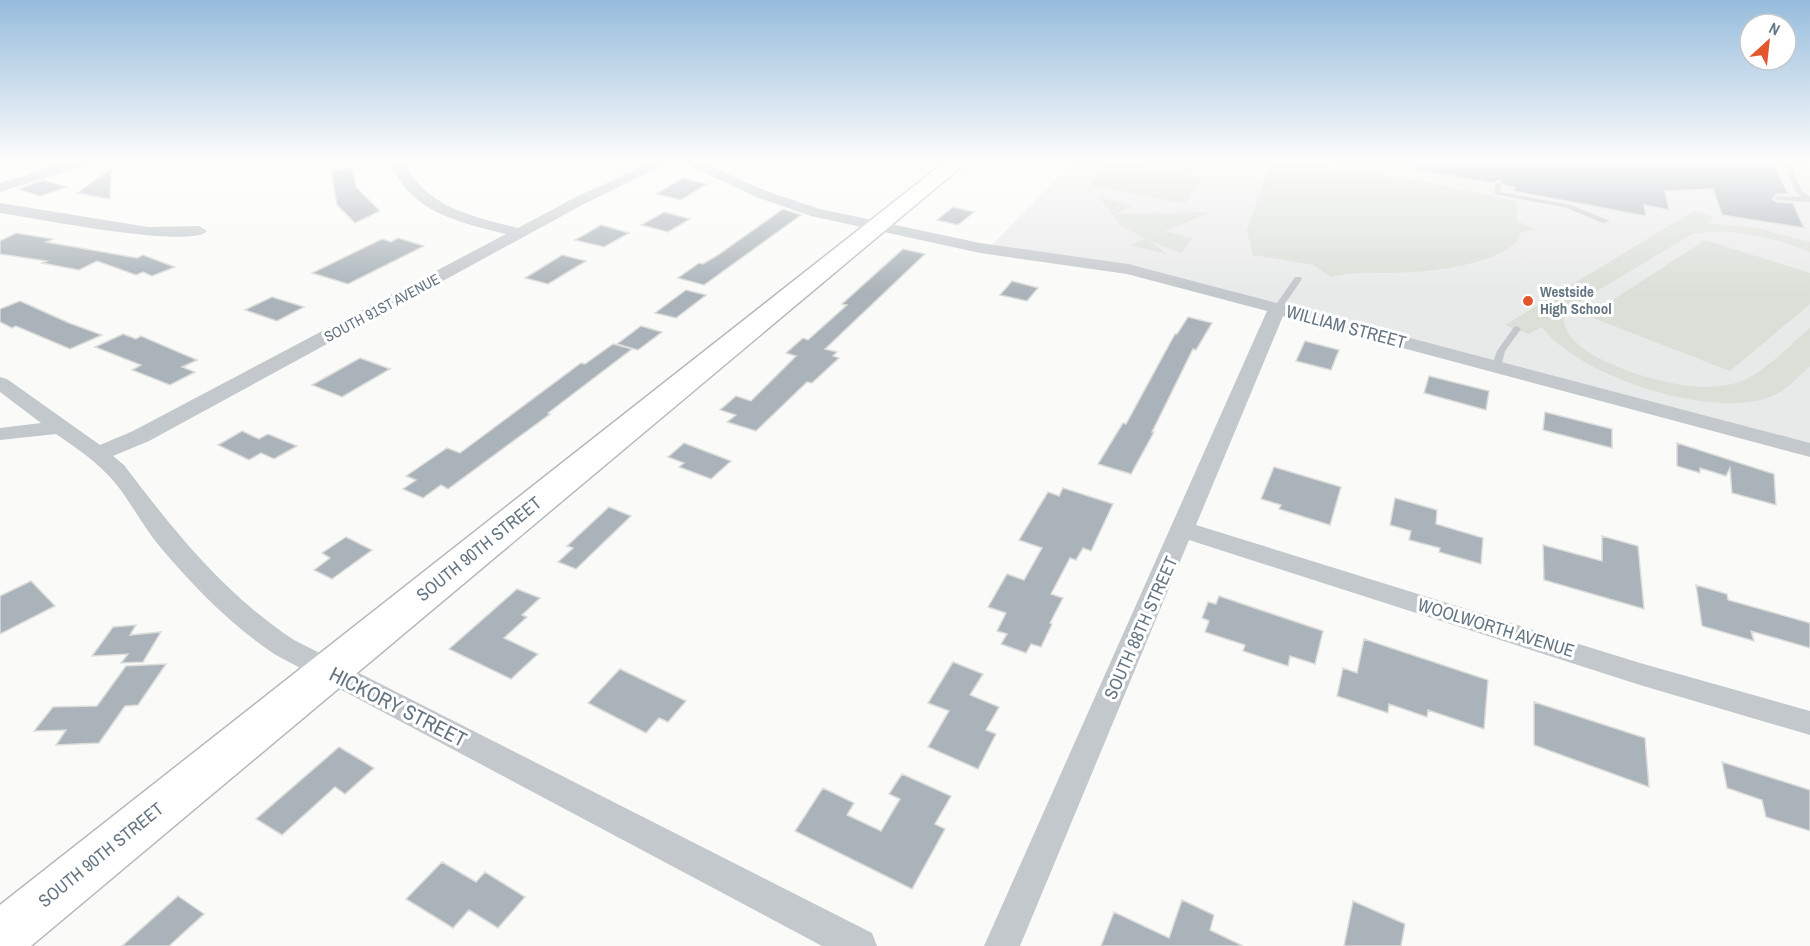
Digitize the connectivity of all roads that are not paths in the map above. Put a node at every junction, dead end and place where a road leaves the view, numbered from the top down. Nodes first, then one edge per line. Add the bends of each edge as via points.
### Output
1 (435, 205) edge
2 (573, 205) edge
3 (792, 205) edge
4 (904, 205) edge
5 (1564, 205) edge
6 (0, 208) edge
7 (1606, 221) dead end
8 (877, 227) junction
9 (199, 231) dead end
10 (521, 233) junction
11 (1298, 279) dead end
12 (1277, 309) junction
13 (1517, 329) dead end
14 (1496, 367) junction
15 (0, 383) edge
16 (60, 427) junction
17 (0, 434) edge
18 (1810, 450) edge
19 (98, 453) junction
20 (1183, 530) junction
21 (328, 671) junction
22 (1810, 723) edge
23 (0, 938) edge
24 (859, 946) edge
25 (1002, 946) edge

1 - 10 street
2 - 10 street, SOUTH 91ST AVENUE
3 - 8 street
4 - 8 main road, SOUTH 90TH STREET
5 - 7 lane
6 - 9 street via 148,232
8 - 12 street, WILLIAM STREET via 980,248 1119,267
8 - 21 main road, SOUTH 90TH STREET
10 - 19 street, SOUTH 91ST AVENUE via 141,436
11 - 12 lane
12 - 14 street, WILLIAM STREET
12 - 20 street, SOUTH 88TH STREET
13 - 14 lane
14 - 18 street, WILLIAM STREET
15 - 16 street, HICKORY STREET
16 - 17 street
16 - 19 street, HICKORY STREET
19 - 21 street, HICKORY STREET via 216,593 262,633
20 - 22 street, WOOLWORTH AVENUE via 1640,674
20 - 25 street, SOUTH 88TH STREET
21 - 23 main road, SOUTH 90TH STREET
21 - 24 street, HICKORY STREET

